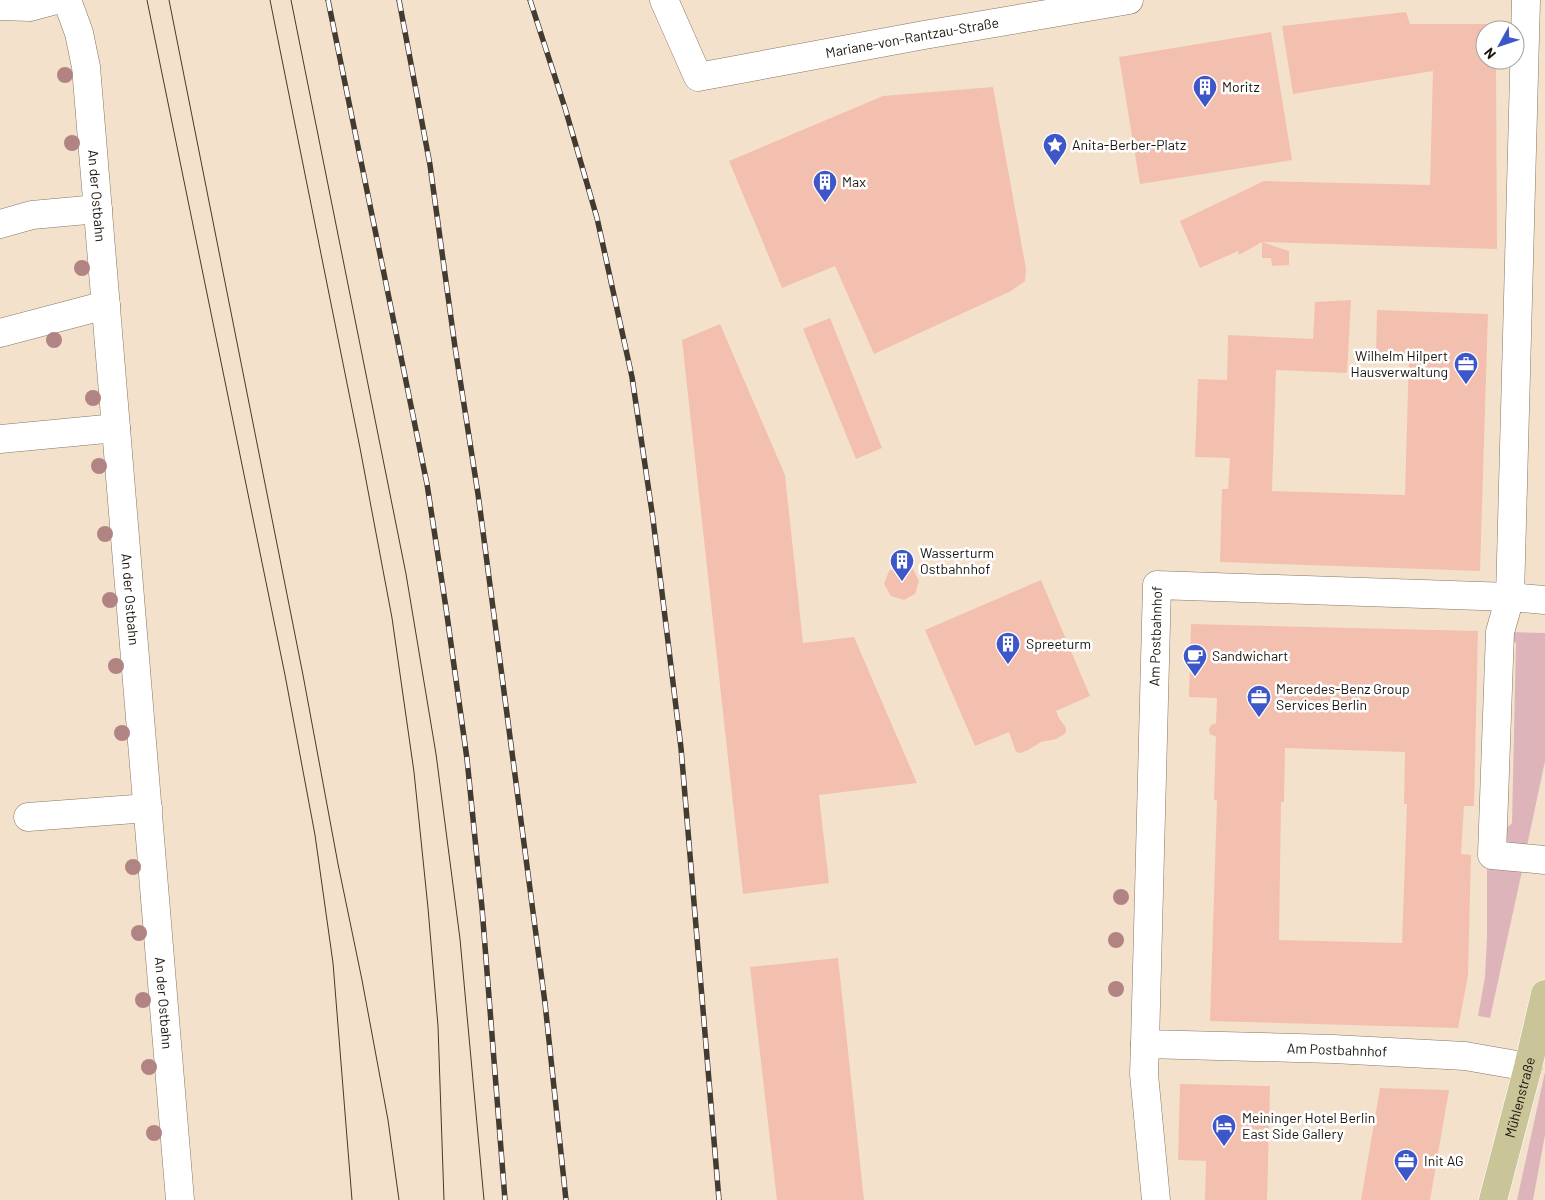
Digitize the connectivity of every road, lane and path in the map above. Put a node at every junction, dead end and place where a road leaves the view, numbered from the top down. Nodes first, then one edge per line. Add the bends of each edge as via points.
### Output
1 (56, 0) edge
2 (67, 0) edge
3 (664, 0) edge
4 (1129, 0) edge
5 (1526, 0) edge
6 (0, 6) edge
7 (98, 209) junction
8 (0, 224) edge
9 (106, 305) junction
10 (0, 333) edge
11 (116, 428) junction
12 (0, 439) edge
13 (1510, 596) junction
14 (1545, 600) edge
15 (148, 808) junction
16 (28, 817) dead end
17 (1545, 860) edge
18 (1545, 994) edge
19 (1145, 1044) junction
20 (1528, 1067) junction
21 (180, 1200) edge
22 (1156, 1200) edge
23 (1493, 1200) edge

1 - 6 street via 30,7
2 - 7 street, An der Ostbahn via 86,66
3 - 4 street, Mariane-von-Rantzau-Straße via 698,77
5 - 13 street
7 - 8 street via 32,216
7 - 9 street, An der Ostbahn
9 - 10 street
9 - 11 street, An der Ostbahn
11 - 12 street
11 - 15 street, An der Ostbahn
13 - 14 street, Am Postbahnhof
13 - 17 street via 1500,632 1492,855
13 - 19 street, Am Postbahnhof via 1157,585
15 - 16 street
15 - 21 street, An der Ostbahn
18 - 20 main road, Mühlenstraße
19 - 20 street, Am Postbahnhof via 1465,1056
19 - 22 street, Am Postbahnhof via 1144,1074
20 - 23 main road, Mühlenstraße

